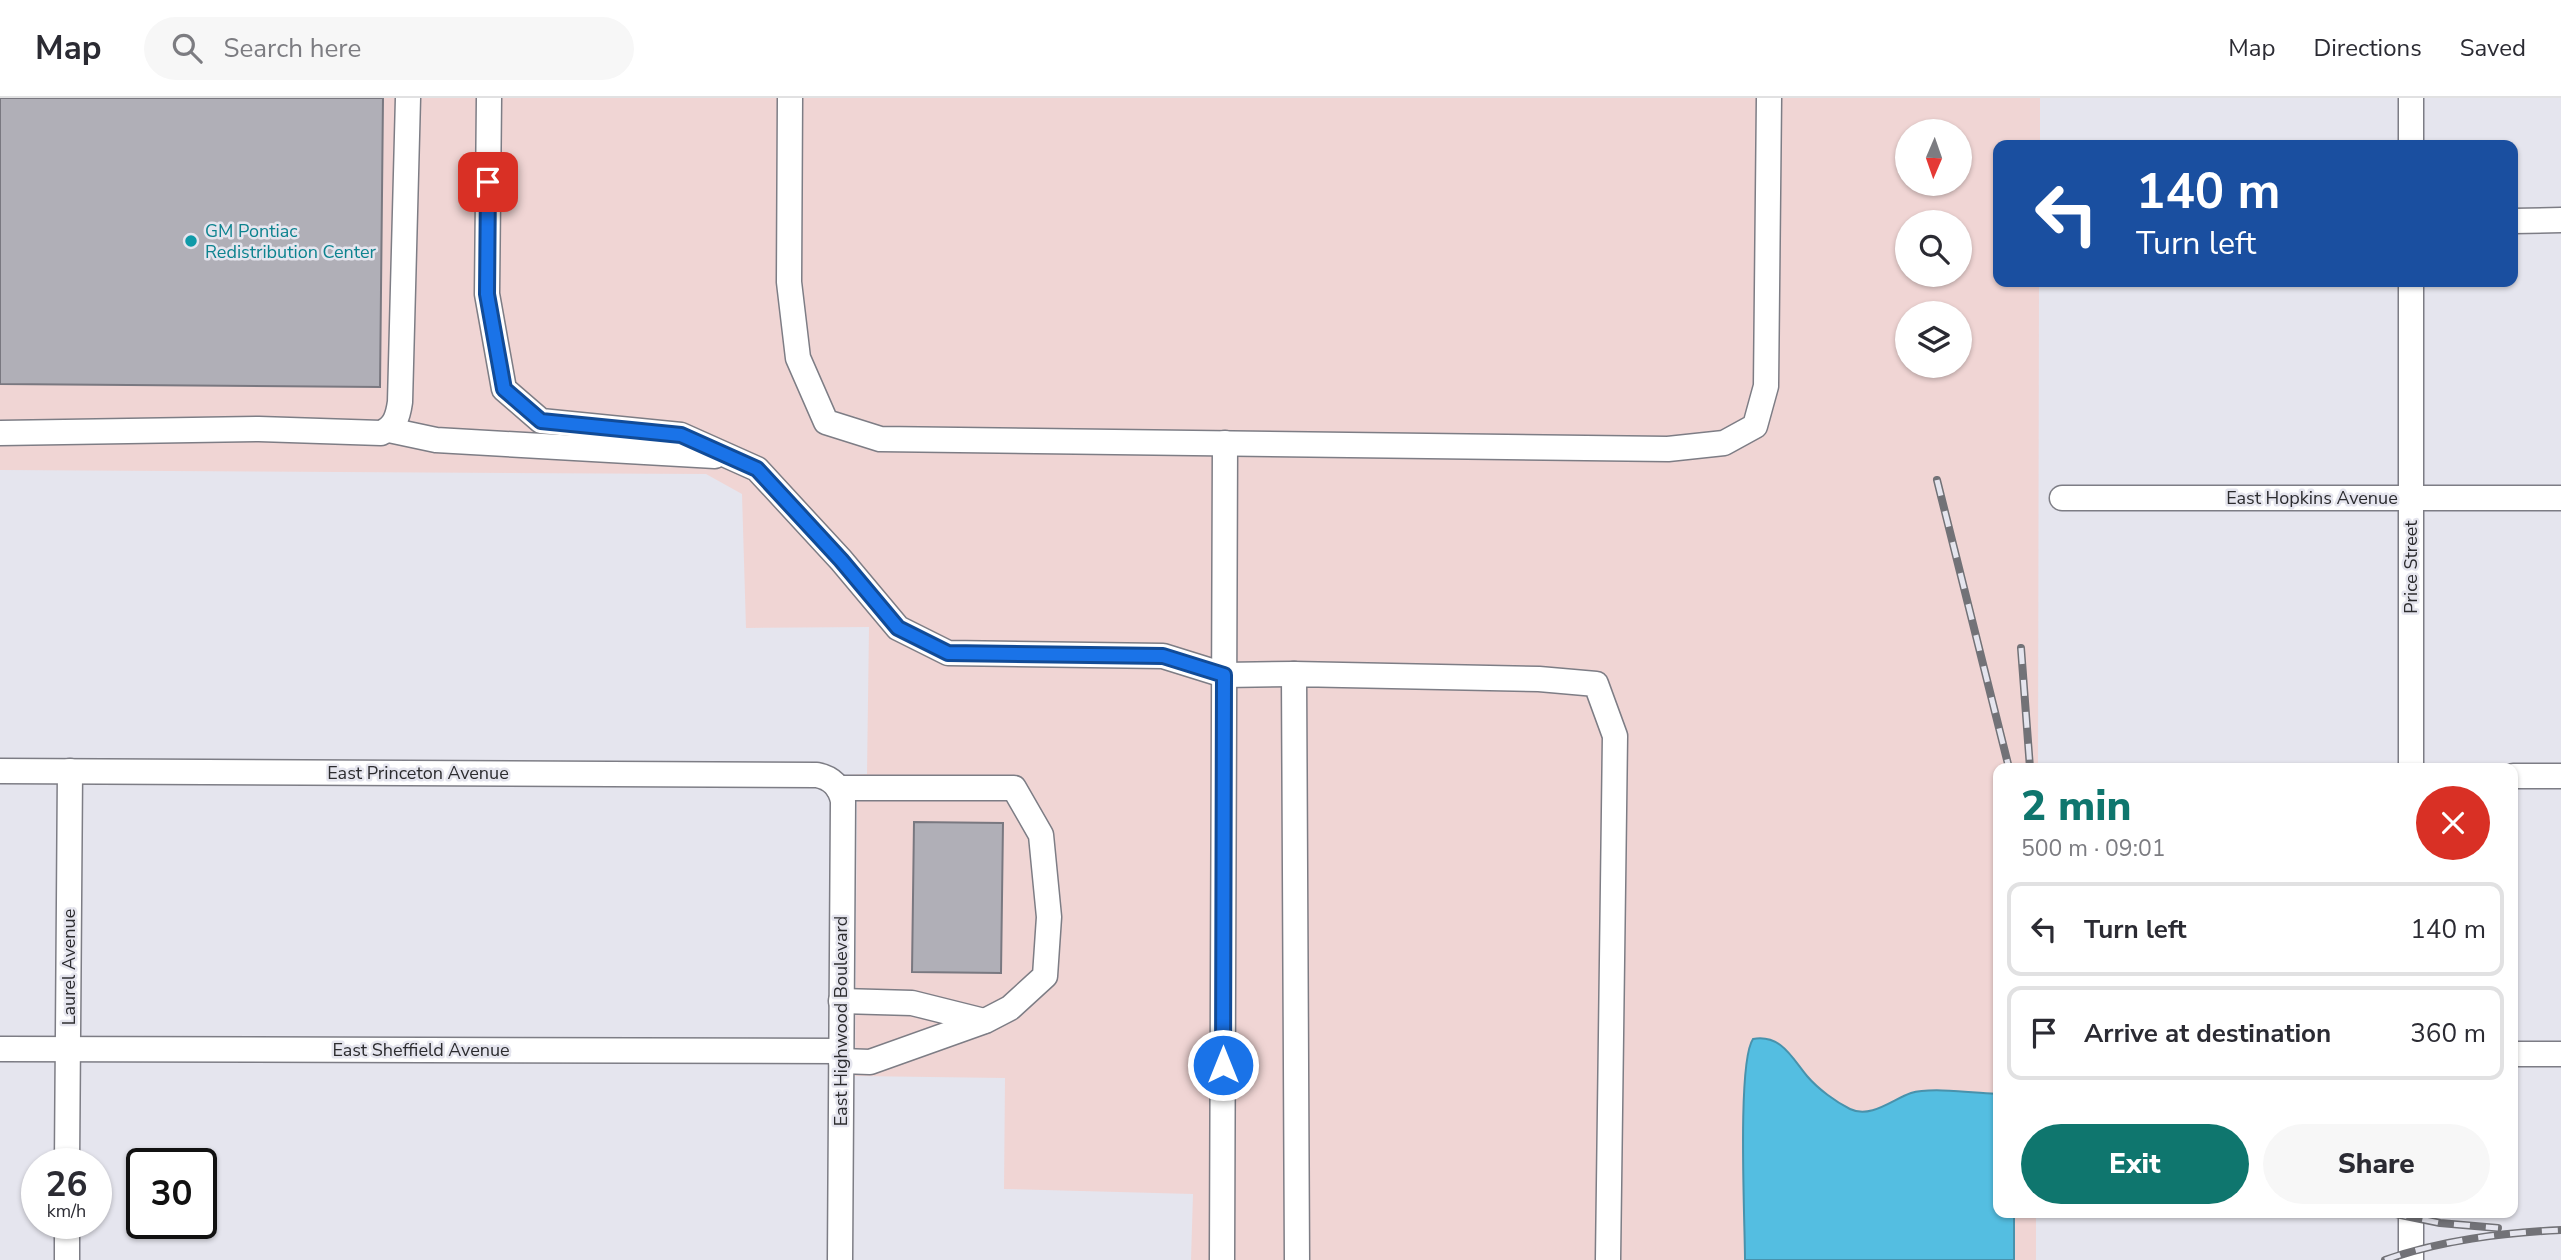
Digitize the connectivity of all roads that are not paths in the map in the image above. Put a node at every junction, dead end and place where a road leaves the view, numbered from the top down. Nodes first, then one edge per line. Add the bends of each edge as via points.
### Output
1 (408, 98) edge
2 (489, 98) edge
3 (790, 98) edge
4 (1769, 98) edge
5 (2411, 98) edge
6 (2411, 140) edge
7 (2518, 220) edge
8 (2561, 220) edge
9 (2411, 287) edge
10 (389, 430) junction
11 (0, 433) edge
12 (1225, 443) junction
13 (730, 457) junction
14 (2062, 498) dead end
15 (2411, 498) junction
16 (2561, 498) edge
17 (1294, 674) junction
18 (1224, 675) junction
19 (2411, 763) edge
20 (0, 771) edge
21 (70, 771) junction
22 (2518, 776) edge
23 (2561, 776) edge
24 (836, 786) junction
25 (841, 1001) junction
26 (985, 1021) junction
27 (0, 1049) edge
28 (68, 1049) junction
29 (2518, 1054) edge
30 (2561, 1054) edge
31 (841, 1056) junction
32 (67, 1148) edge
33 (2412, 1218) edge
34 (67, 1239) edge
35 (67, 1260) edge
36 (840, 1260) edge
37 (1222, 1260) edge
38 (1297, 1260) edge
39 (1608, 1260) edge
40 (2412, 1260) edge

1 - 10 street via 400,402
2 - 13 street via 487,294 504,389 541,421 681,435
3 - 12 street via 789,282 798,358 826,422 880,439
4 - 12 street via 1766,386 1755,426 1724,443 1668,449
5 - 6 street
7 - 8 street
9 - 15 street, Price Street
10 - 11 street
10 - 13 street via 436,440
12 - 18 street
13 - 18 street via 757,469 898,628 948,653 1163,656
14 - 15 street, East Hopkins Avenue
15 - 16 street, East Hopkins Avenue
15 - 19 street, Price Street
17 - 18 street
17 - 38 street
17 - 39 street via 1596,684 1615,736
18 - 37 street
20 - 21 street, East Princeton Avenue
21 - 24 street, East Princeton Avenue via 817,775
21 - 28 street, Laurel Avenue
22 - 23 street
24 - 25 street, East Highwood Boulevard via 842,801
24 - 26 street, East Princeton Avenue via 1014,788 1041,835 1049,917 1045,976 1010,1008
25 - 26 street via 912,1003
25 - 31 street, East Highwood Boulevard
26 - 31 street, East Sheffield Avenue via 870,1062
27 - 28 street, East Sheffield Avenue
28 - 31 street, East Sheffield Avenue
28 - 32 street, Laurel Avenue
29 - 30 street
31 - 36 street, East Highwood Boulevard
33 - 40 street
34 - 35 street

